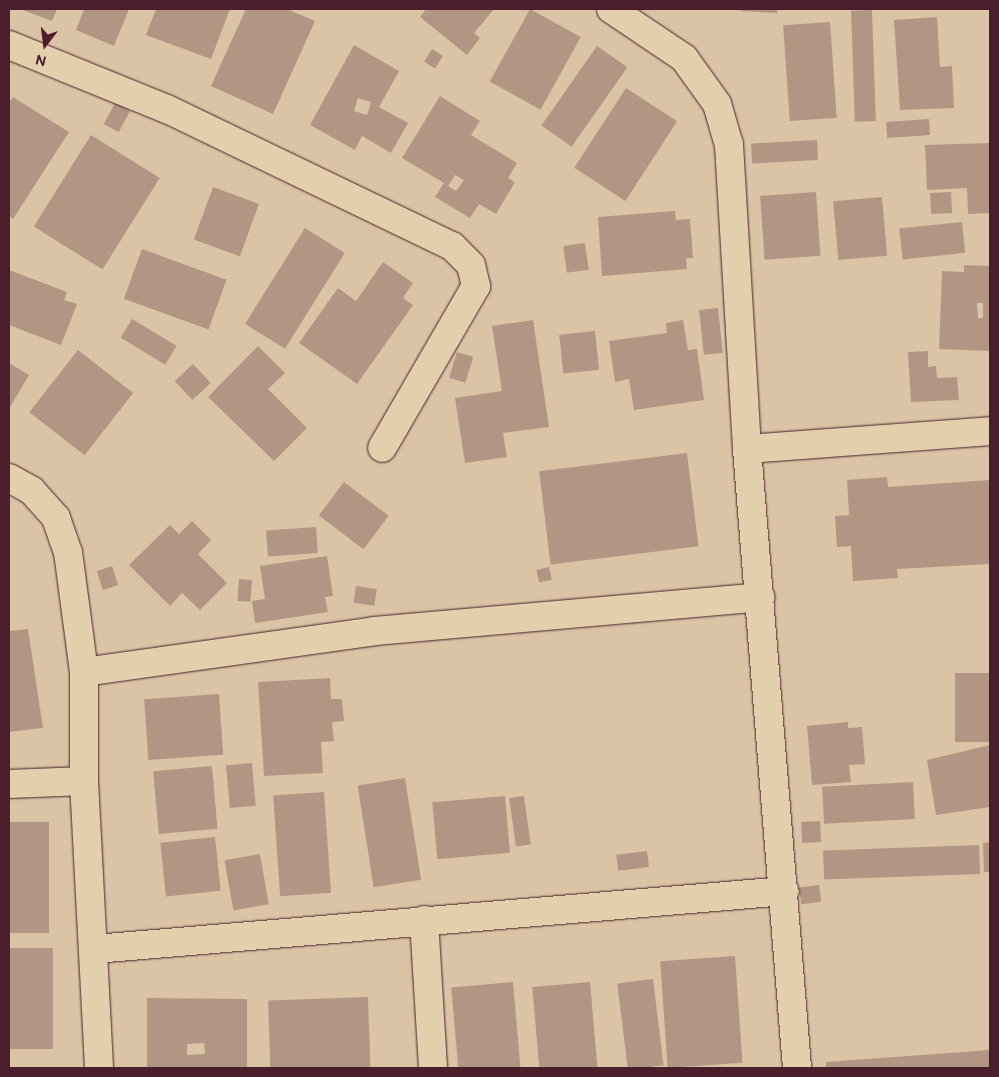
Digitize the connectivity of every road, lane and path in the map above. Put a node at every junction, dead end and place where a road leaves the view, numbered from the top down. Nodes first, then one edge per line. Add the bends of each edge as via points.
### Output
1 (611, 9) edge
2 (9, 44) edge
3 (990, 431) edge
4 (382, 448) dead end
5 (747, 449) junction
6 (9, 478) edge
7 (761, 597) junction
8 (84, 672) junction
9 (84, 781) junction
10 (9, 784) edge
11 (784, 891) junction
12 (424, 920) junction
13 (95, 949) junction
14 (99, 1068) edge
15 (433, 1068) edge
16 (797, 1068) edge

1 - 5 street via 684,58 716,104 729,145
2 - 4 street via 167,110 452,246 471,265 476,286
3 - 5 street
5 - 7 street
6 - 8 street via 32,491 56,518 68,552
7 - 8 street via 374,631
7 - 11 street
8 - 9 street
9 - 10 street
9 - 13 street
11 - 12 street
11 - 16 street
12 - 13 street
12 - 15 street
13 - 14 street

